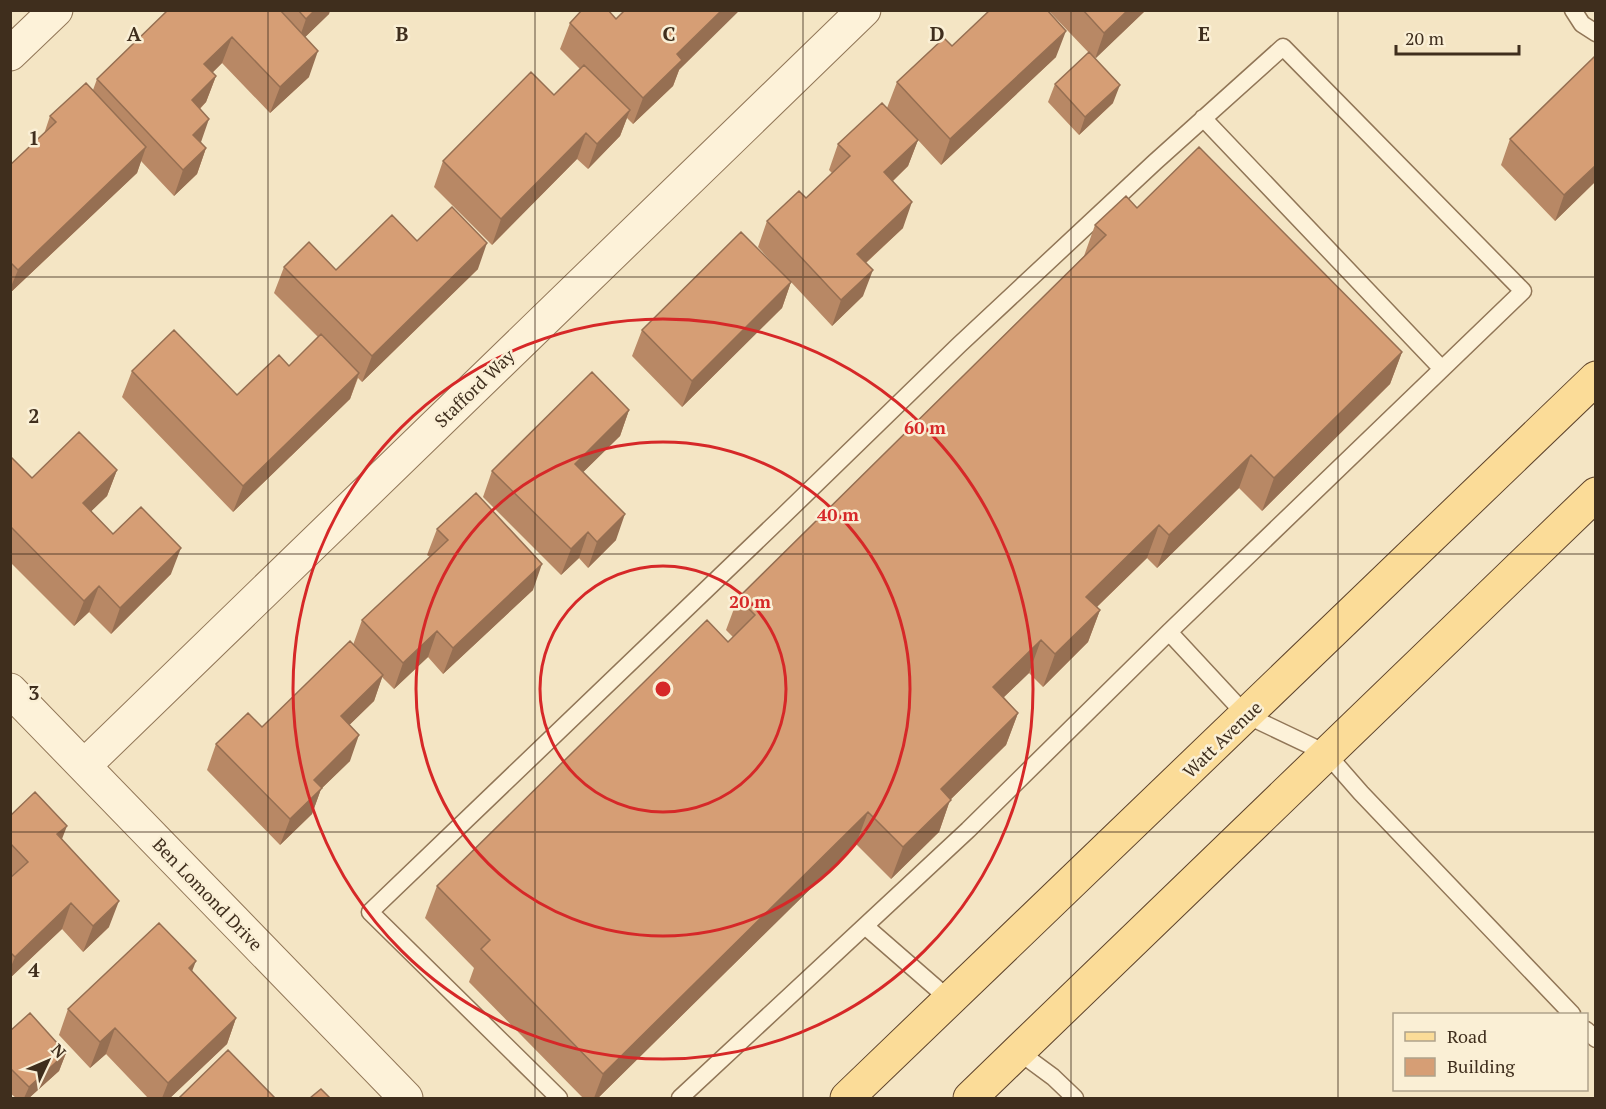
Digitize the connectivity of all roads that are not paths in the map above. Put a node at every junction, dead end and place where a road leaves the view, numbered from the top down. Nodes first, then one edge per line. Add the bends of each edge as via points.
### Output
1 (56, 10) edge
2 (864, 10) edge
3 (1573, 10) edge
4 (1596, 33) edge
5 (10, 54) edge
6 (1203, 118) junction
7 (1442, 369) junction
8 (1596, 378) edge
9 (1596, 494) edge
10 (1169, 632) junction
11 (10, 690) edge
12 (1246, 715) junction
13 (1326, 753) junction
14 (84, 766) junction
15 (865, 926) junction
16 (950, 1000) junction
17 (1571, 1013) edge
18 (1018, 1052) junction
19 (406, 1098) edge
20 (559, 1098) edge
21 (680, 1098) edge
22 (848, 1098) edge
23 (970, 1098) edge
24 (1074, 1098) edge

1 - 5 street
2 - 14 street, Stafford Way
3 - 4 lane via 1582,24
6 - 7 lane
6 - 7 lane via 1283,47 1523,291
6 - 20 lane via 959,345 370,912
7 - 10 lane
8 - 12 main road, Watt Avenue
9 - 13 main road
10 - 12 lane
10 - 15 lane
11 - 14 street, Ben Lomond Drive
12 - 13 lane
12 - 16 main road, Watt Avenue
13 - 17 lane
13 - 18 main road
14 - 19 street, Ben Lomond Drive
15 - 16 lane
15 - 21 lane
16 - 22 main road, Watt Avenue
18 - 23 main road
18 - 24 lane

